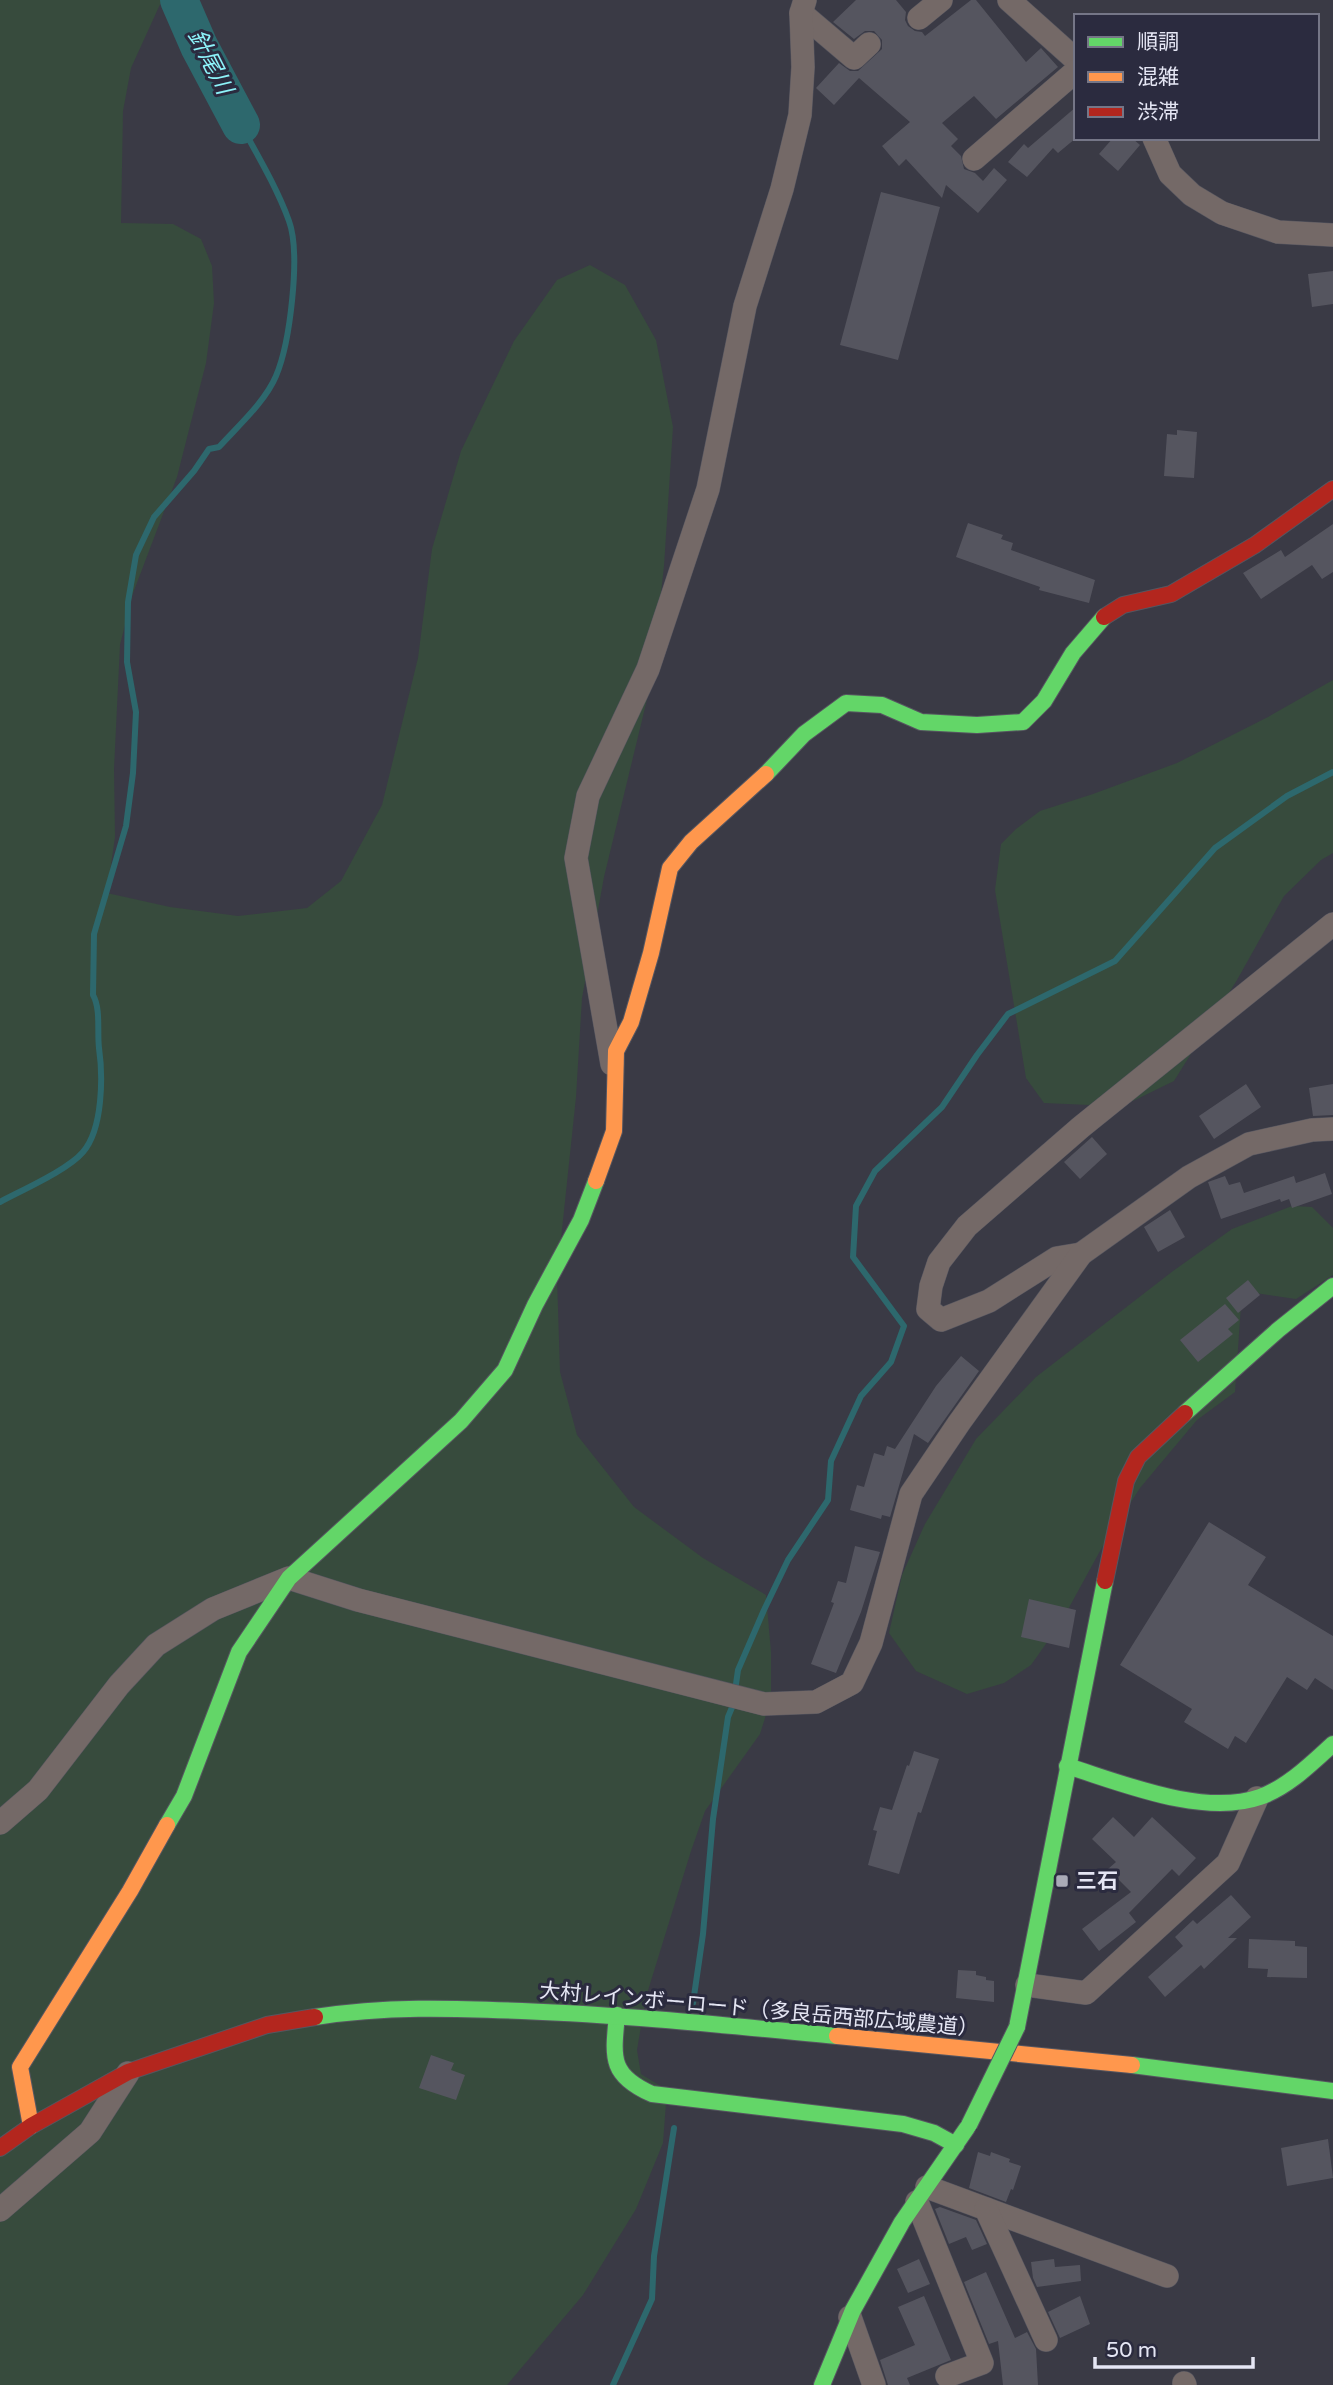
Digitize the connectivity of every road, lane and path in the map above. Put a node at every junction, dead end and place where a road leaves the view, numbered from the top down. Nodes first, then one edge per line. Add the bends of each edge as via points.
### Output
1 (941, 0) edge
2 (1009, 0) edge
3 (803, 6) edge
4 (919, 18) dead end
5 (869, 44) dead end
6 (1074, 58) edge
7 (1074, 73) edge
8 (1155, 140) edge
9 (974, 159) dead end
10 (1333, 235) edge
11 (1333, 489) edge
12 (1333, 924) edge
13 (615, 1084) junction
14 (1333, 1129) edge
15 (1081, 1254) junction
16 (1333, 1286) edge
17 (289, 1578) junction
18 (1333, 1744) edge
19 (1068, 1766) junction
20 (1257, 1798) junction
21 (0, 1823) edge
22 (1027, 1985) junction
23 (617, 2015) junction
24 (128, 2072) junction
25 (1333, 2091) edge
26 (32, 2126) junction
27 (956, 2145) junction
28 (0, 2148) edge
29 (922, 2194) junction
30 (986, 2209) junction
31 (0, 2210) edge
32 (1167, 2276) dead end
33 (850, 2318) junction
34 (1046, 2340) dead end
35 (947, 2376) dead end
36 (822, 2385) edge
37 (874, 2385) edge

1 - 4 street
2 - 6 street
3 - 5 street via 854,58
3 - 13 street via 800,115 745,306 708,489 649,669 589,796 576,858
7 - 9 street
8 - 10 street via 1170,174 1192,195 1222,213 1278,232
11 - 13 street via 1255,545 1171,594 1123,605 1103,618 1073,653 1044,701 1023,722 921,722 882,705 846,703 804,734 691,842 670,868 631,1022 616,1051
12 - 15 street via 1081,1127 967,1226 939,1262 928,1309 941,1320 989,1301 1057,1258
13 - 17 street via 614,1131 580,1220 505,1370 461,1421
14 - 15 street via 1249,1144 1189,1177
15 - 17 street via 911,1494 871,1643 852,1682 816,1702 764,1704 721,1694
16 - 19 street via 1138,1457 1126,1481 1112,1541
17 - 21 street via 213,1609 156,1645 118,1685 38,1790
17 - 26 street via 239,1652 184,1796 20,2067
18 - 20 street via 1299,1774
19 - 20 street via 1201,1801 1230,1803
19 - 22 street
20 - 22 street via 1228,1863 1086,1993
22 - 27 street, bridge via 1017,2027
23 - 24 street, 大村レインボーロード（多良岳西部広域農道） via 420,2007 359,2010 267,2025
23 - 25 street, 大村レインボーロード（多良岳西部広域農道） via 1107,2062
23 - 27 street via 613,2056 634,2088 652,2094 903,2124
24 - 26 street, 大村レインボーロード（多良岳西部広域農道）
24 - 31 street via 90,2132
26 - 28 street, 大村レインボーロード（多良岳西部広域農道）
27 - 29 street
29 - 30 street
29 - 33 street
29 - 35 street via 982,2363
30 - 32 street
30 - 34 street
33 - 36 street
33 - 37 street

